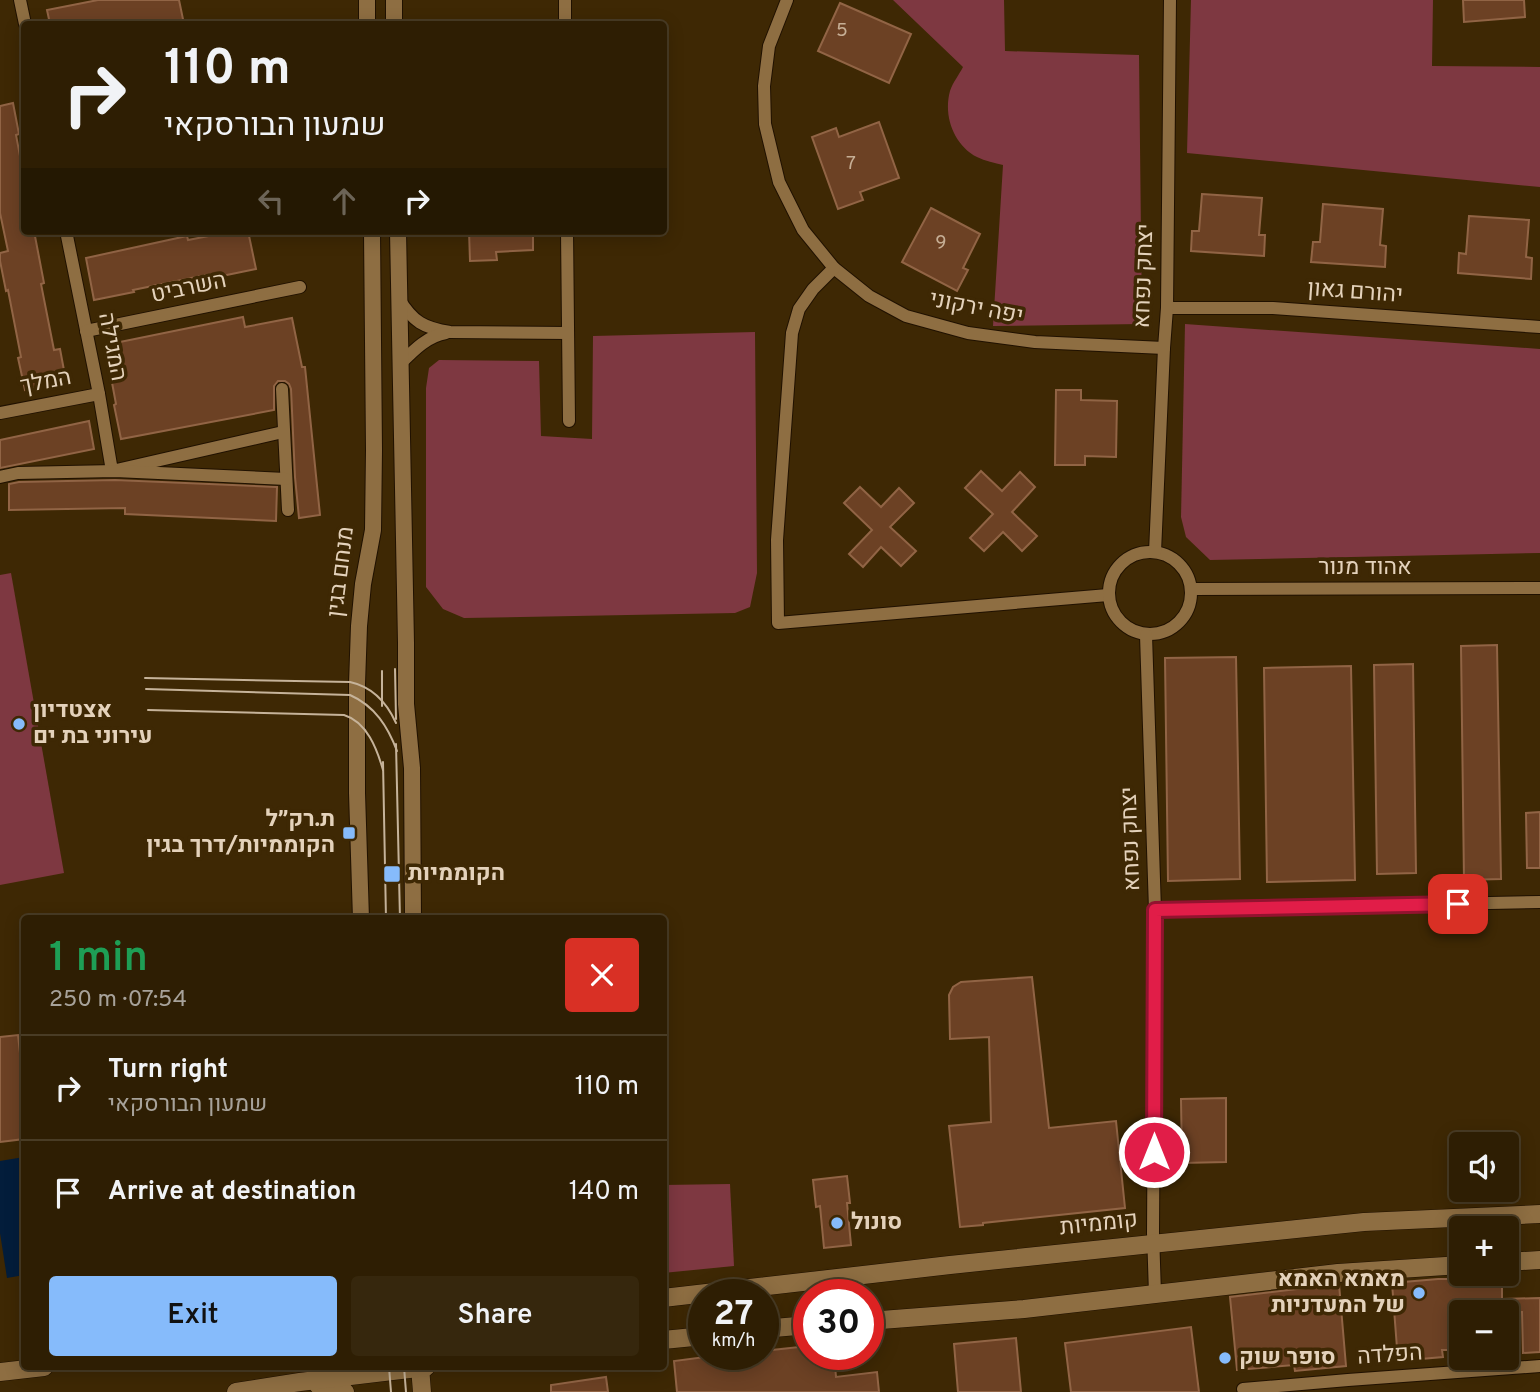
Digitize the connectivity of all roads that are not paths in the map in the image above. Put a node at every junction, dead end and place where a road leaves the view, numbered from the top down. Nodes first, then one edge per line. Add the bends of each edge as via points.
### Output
1 (20, 0) edge
2 (367, 0) edge
3 (394, 0) edge
4 (565, 0) edge
5 (787, 0) edge
6 (1171, 0) edge
7 (24, 21) edge
8 (368, 21) edge
9 (394, 21) edge
10 (565, 21) edge
11 (67, 235) edge
12 (372, 235) edge
13 (398, 235) edge
14 (567, 235) edge
15 (834, 268) junction
16 (300, 287) dead end
17 (399, 298) junction
18 (1167, 307) junction
19 (1540, 327) edge
20 (86, 331) junction
21 (450, 332) junction
22 (568, 333) junction
23 (1164, 348) junction
24 (400, 364) junction
25 (282, 390) dead end
26 (99, 394) junction
27 (0, 413) edge
28 (569, 421) dead end
29 (283, 432) junction
30 (112, 471) junction
31 (0, 477) edge
32 (286, 479) junction
33 (288, 510) dead end
34 (1155, 552) junction
35 (1540, 588) edge
36 (1191, 589) junction
37 (1108, 595) junction
38 (1146, 635) junction
39 (1540, 902) edge
40 (1155, 910) junction
41 (361, 915) edge
42 (413, 915) edge
43 (1540, 1214) edge
44 (1153, 1244) junction
45 (1540, 1260) edge
46 (1519, 1261) edge
47 (1449, 1266) edge
48 (1155, 1294) junction
49 (667, 1298) edge
50 (884, 1320) edge
51 (688, 1338) edge
52 (667, 1340) edge
53 (1540, 1366) edge
54 (21, 1370) edge
55 (369, 1370) edge
56 (420, 1370) edge
57 (0, 1372) edge
58 (300, 1382) junction
59 (1349, 1386) edge
60 (1243, 1390) dead end
61 (236, 1392) edge
62 (345, 1392) edge
63 (371, 1392) edge
64 (422, 1392) edge

1 - 7 street
2 - 8 street
3 - 9 street
4 - 10 street
5 - 15 street, יפה ירקוני via 769,46 765,124 779,183 803,230
6 - 18 street, יצחק נפחא
11 - 20 street, המגילה
12 - 41 street, מנחם בגין via 373,530 363,584 357,684
13 - 17 street
14 - 22 street
15 - 23 street, יפה ירקוני via 869,296 906,316 968,334
15 - 37 street via 799,309 792,332 777,540 778,624
16 - 20 street, השרביט
17 - 21 street via 418,322
17 - 24 street
18 - 19 street, יהורם גאון via 1273,308
18 - 23 street, יצחק נפחא
20 - 26 street, המגילה
21 - 22 street
21 - 24 street via 426,341
22 - 28 street
23 - 34 street, יצחק נפחא
24 - 42 street
25 - 29 street
26 - 27 street, המלך
26 - 30 street, המגילה
29 - 30 street
29 - 32 street
30 - 31 street
30 - 32 street
32 - 33 street
34 - 36 street via 1182,567
34 - 37 street via 1122,563 1110,581
35 - 36 street, אהוד מנור
36 - 38 street via 1184,617 1174,627
37 - 38 street via 1119,621
38 - 40 street, יצחק נפחא
39 - 40 street
40 - 44 street, יצחק נפחא
43 - 44 main road, קוממיות via 1364,1222
44 - 48 street, יצחק נפחא
44 - 49 main road, קוממיות
45 - 46 main road
47 - 48 main road
48 - 50 main road
51 - 52 main road
53 - 59 street, הפלדה
54 - 57 main road
55 - 58 main road
55 - 63 main road
56 - 64 main road
58 - 61 main road
58 - 62 main road
59 - 60 street, הפלדה

